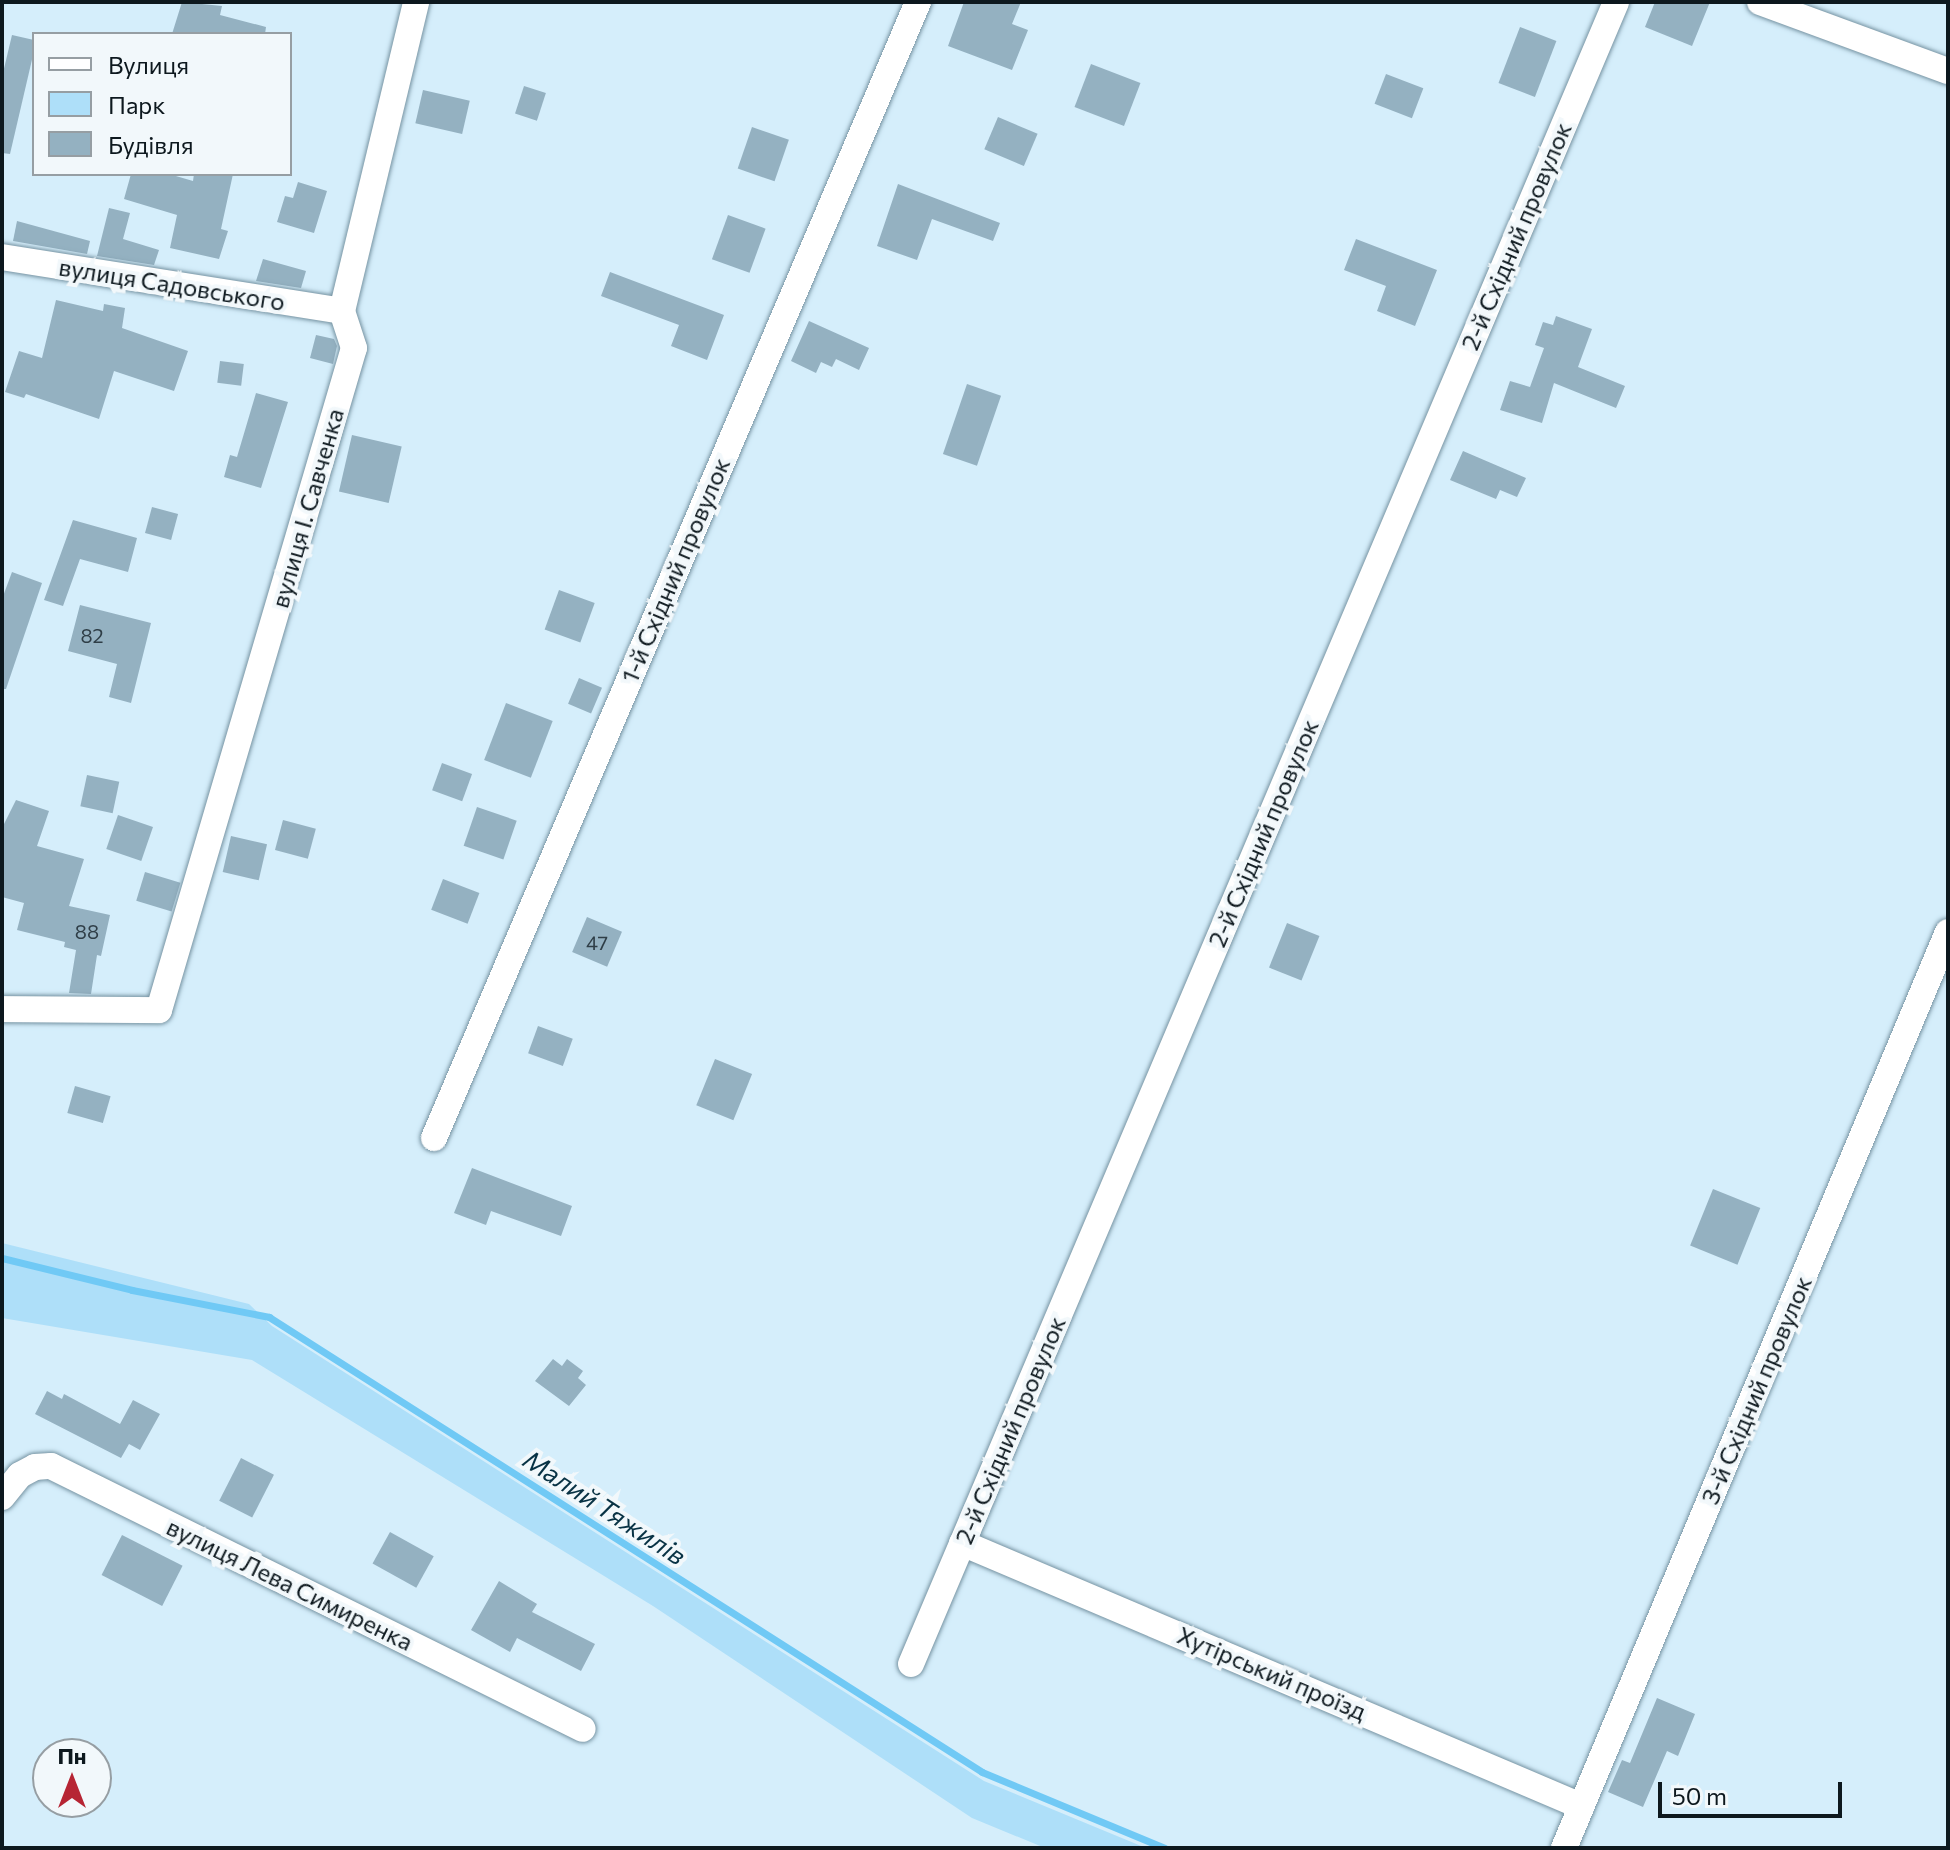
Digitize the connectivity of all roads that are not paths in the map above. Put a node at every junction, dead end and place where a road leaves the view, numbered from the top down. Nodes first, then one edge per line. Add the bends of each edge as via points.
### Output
1 (416, 2) edge
2 (918, 2) edge
3 (1616, 2) edge
4 (1760, 2) edge
5 (1948, 71) edge
6 (2, 257) edge
7 (342, 311) junction
8 (1948, 932) edge
9 (2, 1009) edge
10 (434, 1138) dead end
11 (2, 1497) edge
12 (962, 1543) junction
13 (911, 1664) dead end
14 (583, 1729) dead end
15 (1581, 1806) junction
16 (1564, 1848) edge

1 - 7 street
2 - 10 street, 1-й Східний провулок
3 - 12 street, 2-й Східний провулок
4 - 5 street
6 - 7 street, вулиця Садовського
7 - 9 street, вулиця І. Савченка via 354,348 159,1010
8 - 15 street, 3-й Східний провулок
11 - 14 street, вулиця Лева Симиренка via 20,1475 51,1466
12 - 13 street, 2-й Східний провулок
12 - 15 street, Хутірський проїзд
15 - 16 street, 3-й Східний провулок

